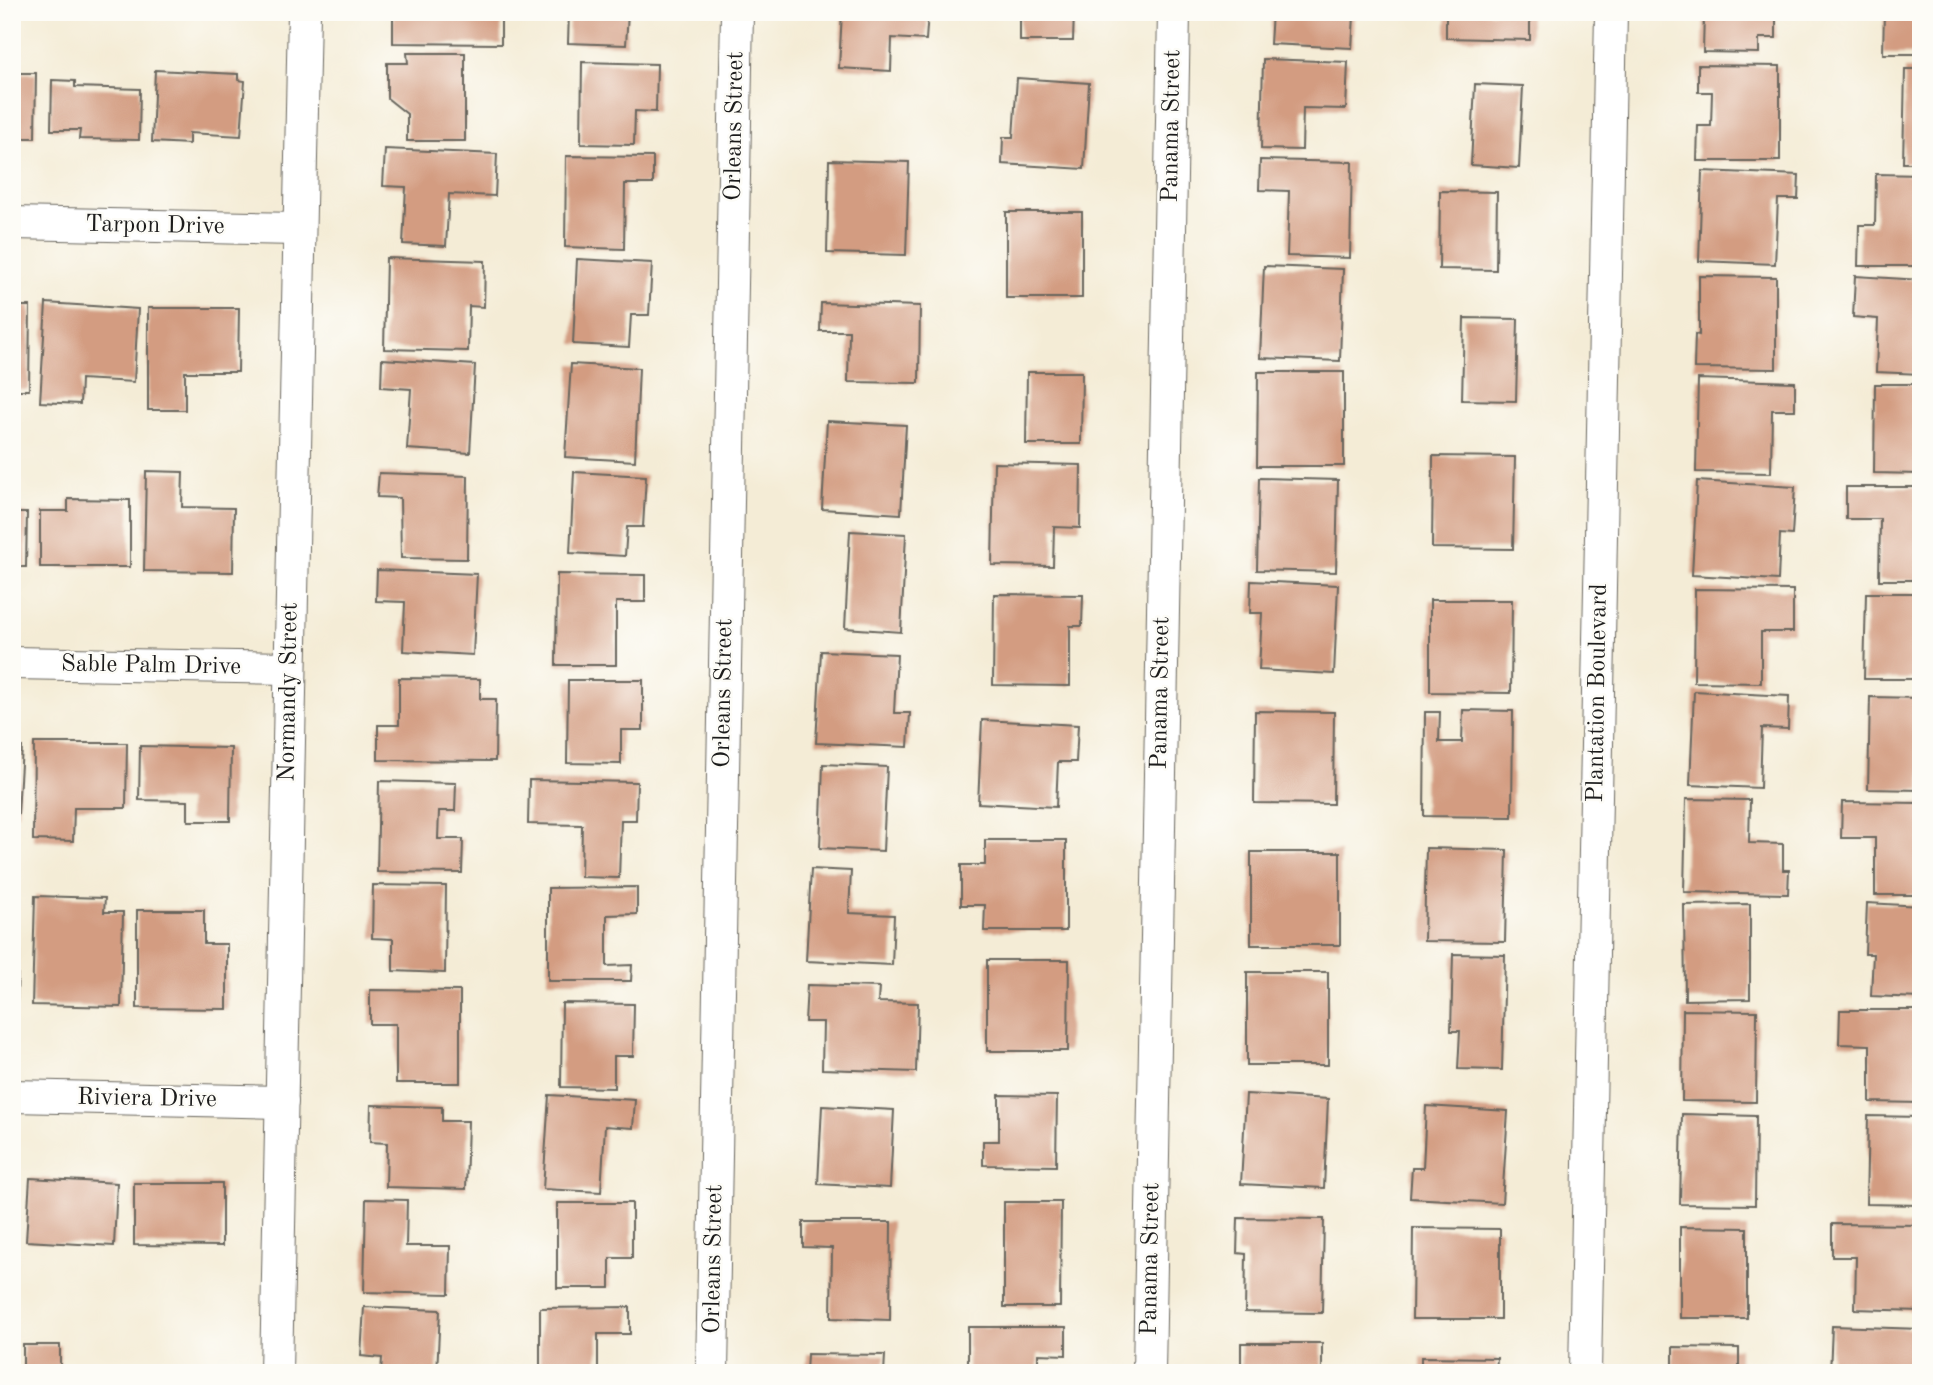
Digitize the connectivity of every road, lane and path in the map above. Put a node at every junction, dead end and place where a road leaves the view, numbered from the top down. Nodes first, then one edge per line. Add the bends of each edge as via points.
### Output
1 (304, 12) edge
2 (737, 12) edge
3 (1174, 12) edge
4 (1611, 12) edge
5 (12, 223) edge
6 (299, 229) junction
7 (12, 663) edge
8 (289, 668) junction
9 (12, 1096) edge
10 (282, 1102) junction
11 (276, 1373) edge
12 (712, 1373) edge
13 (1149, 1373) edge
14 (1585, 1373) edge

1 - 6 street, Normandy Street
2 - 12 street, Orleans Street
3 - 13 street, Panama Street
4 - 14 street, Plantation Boulevard
5 - 6 street, Tarpon Drive
6 - 8 street, Normandy Street
7 - 8 street, Sable Palm Drive
8 - 10 street, Normandy Street
9 - 10 street, Riviera Drive
10 - 11 street, Normandy Street

